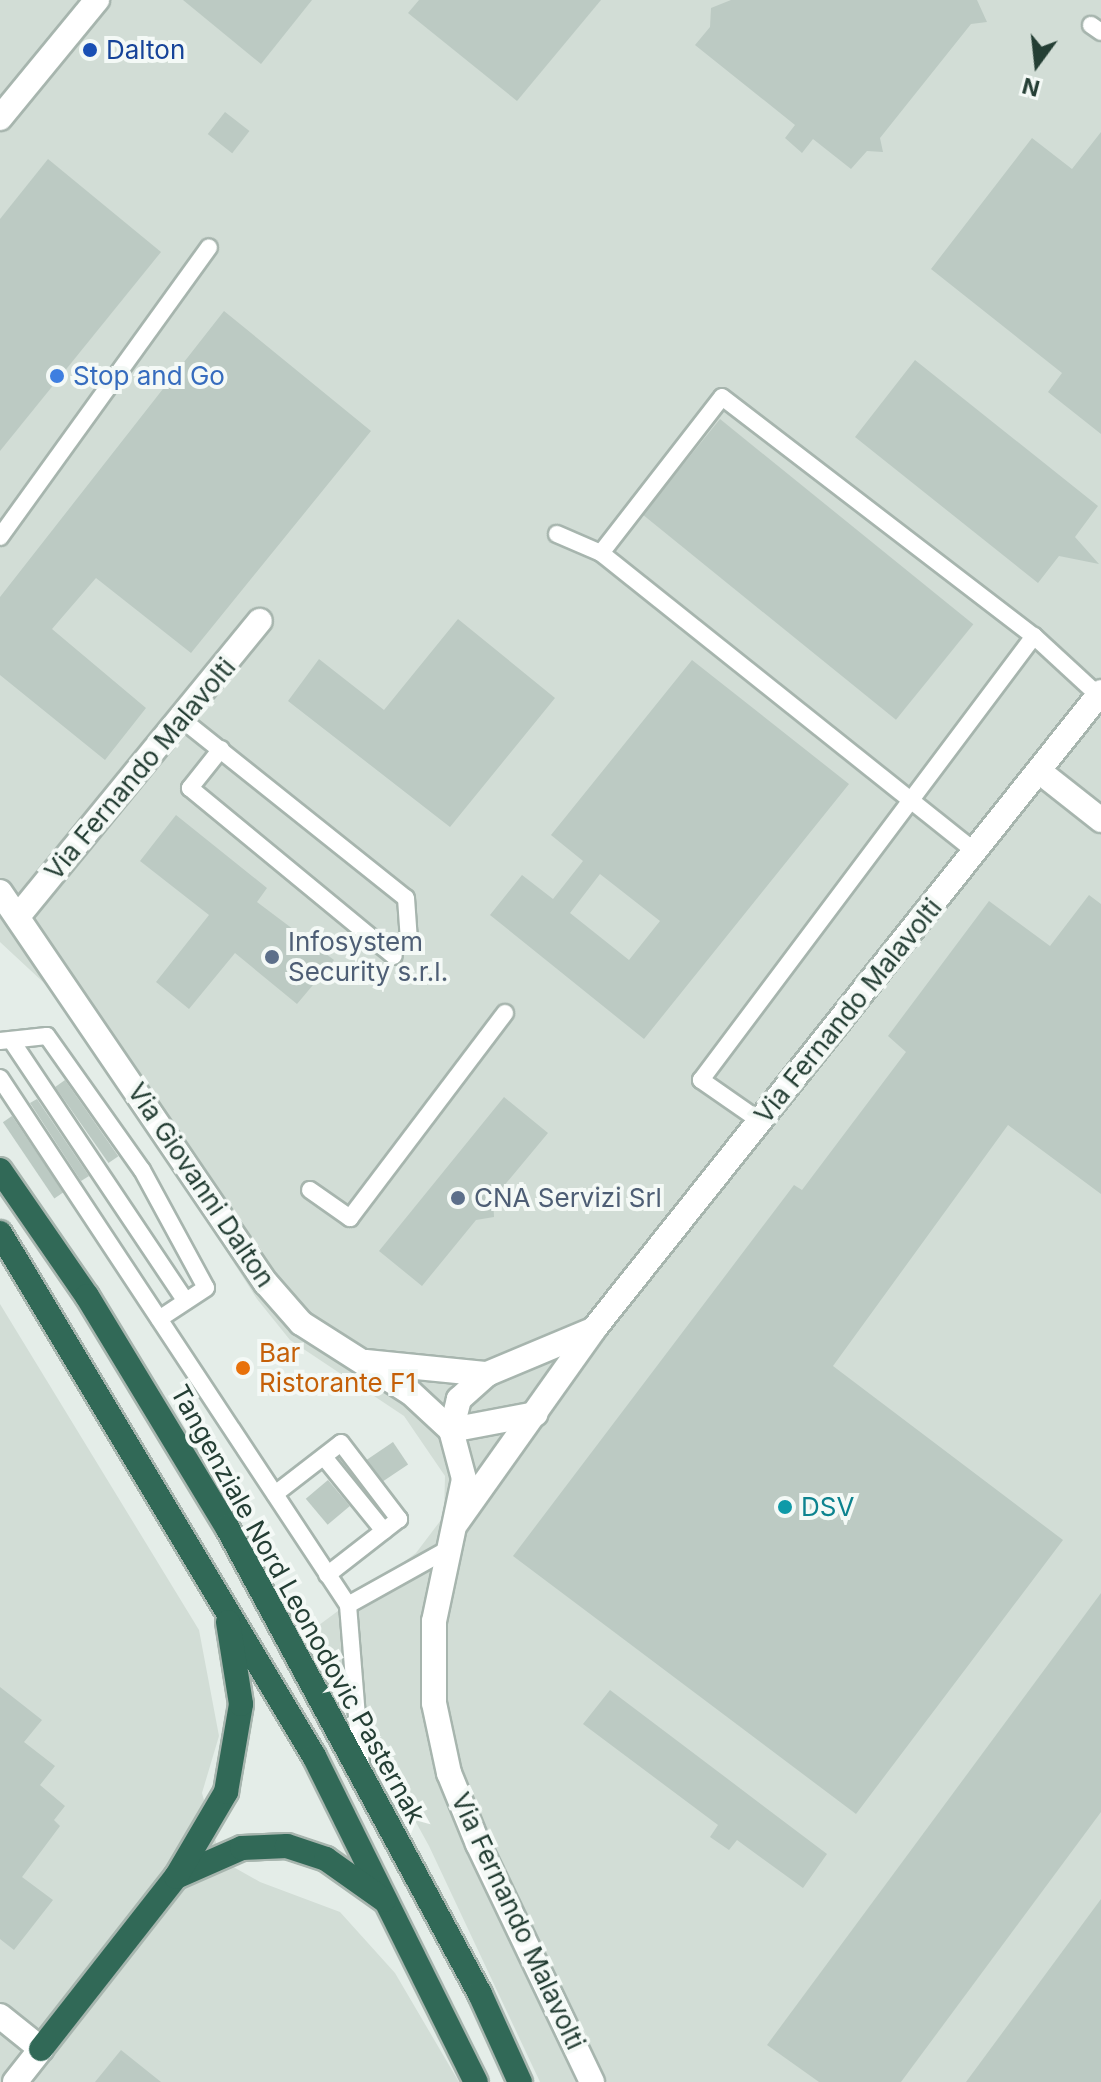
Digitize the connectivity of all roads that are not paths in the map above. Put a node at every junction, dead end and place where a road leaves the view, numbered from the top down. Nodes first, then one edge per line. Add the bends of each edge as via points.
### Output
1 (97, 0) edge
2 (0, 118) edge
3 (209, 247) dead end
4 (557, 534) dead end
5 (0, 537) edge
6 (601, 553) junction
7 (260, 621) dead end
8 (1034, 636) junction
9 (1100, 693) edge
10 (184, 721) junction
11 (221, 749) junction
12 (1039, 771) junction
13 (913, 803) junction
14 (1101, 820) edge
15 (975, 852) junction
16 (0, 892) edge
17 (19, 915) junction
18 (409, 937) dead end
19 (394, 956) dead end
20 (505, 1013) dead end
21 (6, 1041) edge
22 (0, 1078) edge
23 (760, 1121) junction
24 (0, 1170) edge
25 (310, 1190) dead end
26 (0, 1233) edge
27 (186, 1301) junction
28 (159, 1319) junction
29 (594, 1329) junction
30 (362, 1362) junction
31 (487, 1374) junction
32 (536, 1414) junction
33 (451, 1430) junction
34 (275, 1494) junction
35 (457, 1522) junction
36 (448, 1549) junction
37 (327, 1575) junction
38 (348, 1605) junction
39 (225, 1606) junction
40 (361, 1770) junction
41 (176, 1877) junction
42 (392, 1906) junction
43 (0, 2016) edge
44 (41, 2049) junction
45 (15, 2082) edge
46 (476, 2082) edge
47 (520, 2082) edge
48 (592, 2082) edge

1 - 2 street
3 - 5 lane
4 - 6 lane
6 - 8 lane via 722,397
6 - 13 lane
7 - 10 street, Via Fernando Malavolti
8 - 9 lane
8 - 13 lane
9 - 12 street, Via Fernando Malavolti
10 - 11 lane
10 - 17 street, Via Fernando Malavolti
11 - 18 lane via 406,898
11 - 19 lane via 190,788
12 - 14 street
12 - 15 street, Via Fernando Malavolti
13 - 15 lane
13 - 23 lane via 701,1080
15 - 23 street, Via Fernando Malavolti
16 - 17 street, Via Giovanni Dalton
17 - 30 street, Via Giovanni Dalton via 266,1283 301,1323
20 - 25 lane via 350,1218
21 - 27 lane
21 - 27 lane via 47,1036 142,1170 206,1288
22 - 28 lane
23 - 29 street, Via Fernando Malavolti
24 - 40 highway, Tangenziale Nord Leonodovic Pasternak via 87,1296 227,1527
26 - 39 highway
27 - 28 lane
28 - 34 lane
29 - 31 street, Via Fernando Malavolti
29 - 32 street, Via Fernando Malavolti
30 - 31 street, Via Fernando Malavolti
30 - 33 street, Via Giovanni Dalton via 411,1393
31 - 33 street, Via Fernando Malavolti via 459,1399
32 - 33 street
32 - 35 street, Via Fernando Malavolti
33 - 35 street, Via Fernando Malavolti via 464,1479
34 - 37 lane
34 - 37 lane via 324,1457 384,1531
35 - 36 street, Via Fernando Malavolti
36 - 38 lane
36 - 48 street, Via Fernando Malavolti via 431,1668 449,1773
37 - 38 lane
38 - 40 lane
39 - 41 highway via 241,1704 237,1746 226,1792
39 - 42 highway
40 - 47 highway, Tangenziale Nord Leonodovic Pasternak
41 - 42 highway via 242,1848 287,1846 326,1859
41 - 44 highway
42 - 46 highway
43 - 44 street
44 - 45 street

